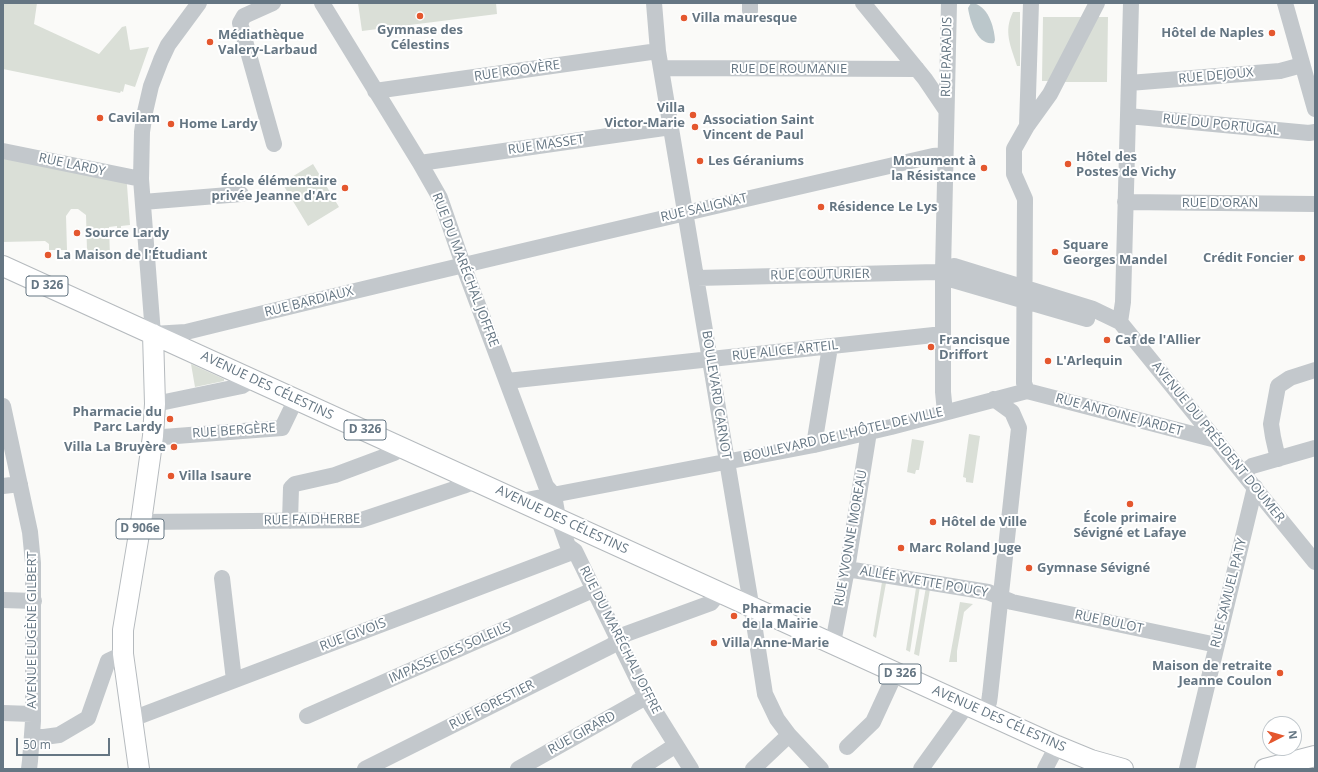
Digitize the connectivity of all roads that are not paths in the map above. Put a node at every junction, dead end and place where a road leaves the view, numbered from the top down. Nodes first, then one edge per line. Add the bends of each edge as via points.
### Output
1 (198, 3) edge
2 (273, 3) edge
3 (322, 3) edge
4 (654, 3) edge
5 (863, 3) edge
6 (949, 3) edge
7 (1031, 3) edge
8 (1097, 3) edge
9 (1131, 3) edge
10 (1285, 3) edge
11 (658, 52) junction
12 (1307, 67) edge
13 (661, 68) junction
14 (917, 69) junction
15 (1128, 83) junction
16 (375, 91) junction
17 (1315, 109) edge
18 (946, 110) junction
19 (1128, 116) junction
20 (1027, 126) junction
21 (671, 127) junction
22 (1315, 132) edge
23 (274, 144) dead end
24 (3, 151) edge
25 (945, 155) junction
26 (420, 163) junction
27 (141, 179) junction
28 (241, 194) dead end
29 (143, 202) junction
30 (1126, 202) junction
31 (1315, 204) edge
32 (686, 212) junction
33 (463, 264) junction
34 (3, 266) edge
35 (943, 271) junction
36 (697, 278) junction
37 (1024, 294) junction
38 (1120, 322) junction
39 (153, 334) junction
40 (943, 334) junction
41 (830, 346) junction
42 (710, 360) junction
43 (1315, 370) edge
44 (253, 379) junction
45 (507, 381) junction
46 (1025, 391) junction
47 (296, 399) junction
48 (994, 400) junction
49 (155, 404) junction
50 (3, 406) edge
51 (945, 412) junction
52 (869, 432) junction
53 (153, 436) junction
54 (1216, 440) junction
55 (814, 445) junction
56 (402, 447) junction
57 (1315, 448) edge
58 (1278, 459) junction
59 (727, 462) junction
60 (1243, 473) junction
61 (476, 481) junction
62 (20, 484) junction
63 (3, 486) edge
64 (1255, 487) junction
65 (554, 495) junction
66 (521, 501) junction
67 (558, 518) junction
68 (290, 521) junction
69 (141, 522) junction
70 (580, 528) junction
71 (575, 551) junction
72 (1315, 562) edge
73 (847, 569) junction
74 (222, 578) dead end
75 (594, 590) junction
76 (720, 592) junction
77 (1001, 598) junction
78 (3, 600) edge
79 (34, 601) junction
80 (751, 606) junction
81 (618, 641) junction
82 (832, 643) junction
83 (1217, 645) junction
84 (123, 654) junction
85 (896, 672) junction
86 (234, 680) junction
87 (646, 697) junction
88 (975, 708) junction
89 (3, 713) edge
90 (32, 714) junction
91 (307, 716) dead end
92 (132, 720) junction
93 (788, 735) junction
94 (32, 736) junction
95 (676, 745) junction
96 (1057, 746) junction
97 (848, 748) dead end
98 (1315, 756) edge
99 (29, 769) edge
100 (139, 769) edge
101 (365, 769) edge
102 (518, 769) edge
103 (639, 769) edge
104 (691, 769) edge
105 (753, 769) edge
106 (821, 769) edge
107 (921, 769) edge
108 (1045, 769) edge
109 (1123, 769) edge
110 (1187, 769) edge
111 (1265, 769) edge

1 - 27 street, D 906e via 168,45 151,86 144,112
2 - 23 street via 244,16 240,23
3 - 16 street, RUE DU MARÉCHAL JOFFRE
4 - 11 street, BOULEVARD CARNOT
5 - 14 street
6 - 18 street, RUE PARADIS
7 - 20 street
8 - 20 street via 1050,94
9 - 15 street
10 - 12 street
11 - 13 street, BOULEVARD CARNOT
11 - 16 street, RUE ROOVÈRE
12 - 15 street, RUE DEJOUX
12 - 17 street
13 - 14 street, RUE DE ROUMANIE
13 - 21 street, BOULEVARD CARNOT
14 - 18 street
15 - 19 street
16 - 26 street, RUE DU MARÉCHAL JOFFRE
18 - 25 street, RUE PARADIS
19 - 22 street, RUE DU PORTUGAL
19 - 30 street
20 - 37 street via 1014,150 1014,174 1025,199
21 - 26 street, RUE MASSET
21 - 32 street, BOULEVARD CARNOT
24 - 27 street, RUE LARDY
25 - 32 street, RUE SALIGNAT
25 - 35 street, RUE PARADIS
26 - 33 street, RUE DU MARÉCHAL JOFFRE via 440,198
27 - 29 street, D 906e
28 - 29 street
29 - 39 street, D 906e
30 - 31 street, RUE D'ORAN
30 - 38 street
32 - 33 street, RUE SALIGNAT
32 - 36 street, BOULEVARD CARNOT
33 - 39 street, RUE BARDIAUX via 186,332
33 - 45 street, RUE DU MARÉCHAL JOFFRE
34 - 39 main road, AVENUE DES CÉLESTINS / D 326
35 - 36 street, RUE COUTURIER
35 - 37 street via 953,280
35 - 40 street, RUE PARADIS
36 - 42 street, BOULEVARD CARNOT
37 - 38 street via 1098,322
37 - 46 street
38 - 54 street, AVENUE DU PRÉSIDENT DOUMER
39 - 44 main road, AVENUE DES CÉLESTINS / D 326
39 - 49 main road, D 906e
40 - 41 street, RUE ALICE ARTEIL
40 - 51 street, RUE PARADIS via 942,392
41 - 42 street, RUE ALICE ARTEIL
41 - 55 street
42 - 45 street, RUE ALICE ARTEIL
42 - 59 street, BOULEVARD CARNOT
43 - 58 street via 1290,378 1278,386 1272,424
44 - 47 main road, AVENUE DES CÉLESTINS / D 326
44 - 49 street via 242,386
45 - 65 street, RUE DU MARÉCHAL JOFFRE via 546,486
46 - 48 street, BOULEVARD DE L'HÔTEL DE VILLE
46 - 54 street, RUE ANTOINE JARDET
47 - 53 street, RUE BERGÈRE via 282,428
47 - 56 main road, AVENUE DES CÉLESTINS / D 326
48 - 51 street, BOULEVARD DE L'HÔTEL DE VILLE
48 - 77 street via 1012,412 1019,428
49 - 53 main road, D 906e
50 - 62 street, AVENUE EUGÈNE GILBERT
51 - 52 street, BOULEVARD DE L'HÔTEL DE VILLE
52 - 55 street, BOULEVARD DE L'HÔTEL DE VILLE
52 - 73 street, RUE YVONNE MOREAU
53 - 69 main road, D 906e
54 - 60 street, AVENUE DU PRÉSIDENT DOUMER
55 - 59 street, BOULEVARD DE L'HÔTEL DE VILLE
56 - 61 main road, AVENUE DES CÉLESTINS / D 326
56 - 68 street via 394,453 335,475 296,484 291,488
57 - 58 street
58 - 60 street via 1252,466
59 - 65 street, BOULEVARD DE L'HÔTEL DE VILLE
59 - 80 street, BOULEVARD CARNOT
60 - 64 street, AVENUE DU PRÉSIDENT DOUMER
61 - 66 main road, AVENUE DES CÉLESTINS / D 326
61 - 68 street, RUE FAIDHERBE via 360,520
62 - 63 street
62 - 79 street, AVENUE EUGÈNE GILBERT via 30,532
64 - 72 street, AVENUE DU PRÉSIDENT DOUMER
64 - 83 street, RUE SAMUEL PATY
65 - 66 street, BOULEVARD DE L'HÔTEL DE VILLE
65 - 67 street, RUE DU MARÉCHAL JOFFRE
66 - 67 main road, AVENUE DES CÉLESTINS / D 326
67 - 70 main road, AVENUE DES CÉLESTINS / D 326
67 - 71 street, RUE DU MARÉCHAL JOFFRE via 568,546
68 - 69 street, RUE FAIDHERBE
69 - 84 main road, D 906e via 123,625
70 - 71 street, RUE DU MARÉCHAL JOFFRE
70 - 76 main road, AVENUE DES CÉLESTINS / D 326
71 - 75 street, RUE DU MARÉCHAL JOFFRE
71 - 86 street, RUE GIVOIS
73 - 77 street, ALLÉE YVETTE POUCY via 988,592
73 - 82 street, RUE YVONNE MOREAU
74 - 86 street
75 - 81 street, RUE DU MARÉCHAL JOFFRE
75 - 91 street, IMPASSE DES SOLEILS
76 - 80 main road, AVENUE DES CÉLESTINS / D 326
76 - 81 street, RUE FORESTIER via 712,603 626,634
77 - 83 street, RUE BULOT
77 - 88 street via 989,702
78 - 79 street
79 - 90 street, AVENUE EUGÈNE GILBERT
80 - 82 main road, AVENUE DES CÉLESTINS / D 326
80 - 93 street, BOULEVARD CARNOT via 765,694
81 - 87 street, RUE DU MARÉCHAL JOFFRE
81 - 101 street, RUE FORESTIER
82 - 85 main road, AVENUE DES CÉLESTINS / D 326
83 - 110 street, RUE SAMUEL PATY
84 - 92 main road, D 906e
84 - 94 street via 108,661 88,718 59,735
85 - 88 main road, AVENUE DES CÉLESTINS / D 326
85 - 97 street via 873,722
86 - 92 street, RUE GIVOIS
87 - 95 street, RUE DU MARÉCHAL JOFFRE
87 - 102 street, RUE GIRARD
88 - 96 main road, AVENUE DES CÉLESTINS / D 326
88 - 107 street
89 - 90 street
90 - 94 street, AVENUE EUGÈNE GILBERT
92 - 100 main road, D 906e
93 - 105 street
93 - 106 street, BOULEVARD CARNOT
94 - 99 street, AVENUE EUGÈNE GILBERT
95 - 103 street
95 - 104 street, RUE DU MARÉCHAL JOFFRE
96 - 108 street
96 - 109 main road, AVENUE DES CÉLESTINS / D 326 via 1091,760
98 - 111 main road

